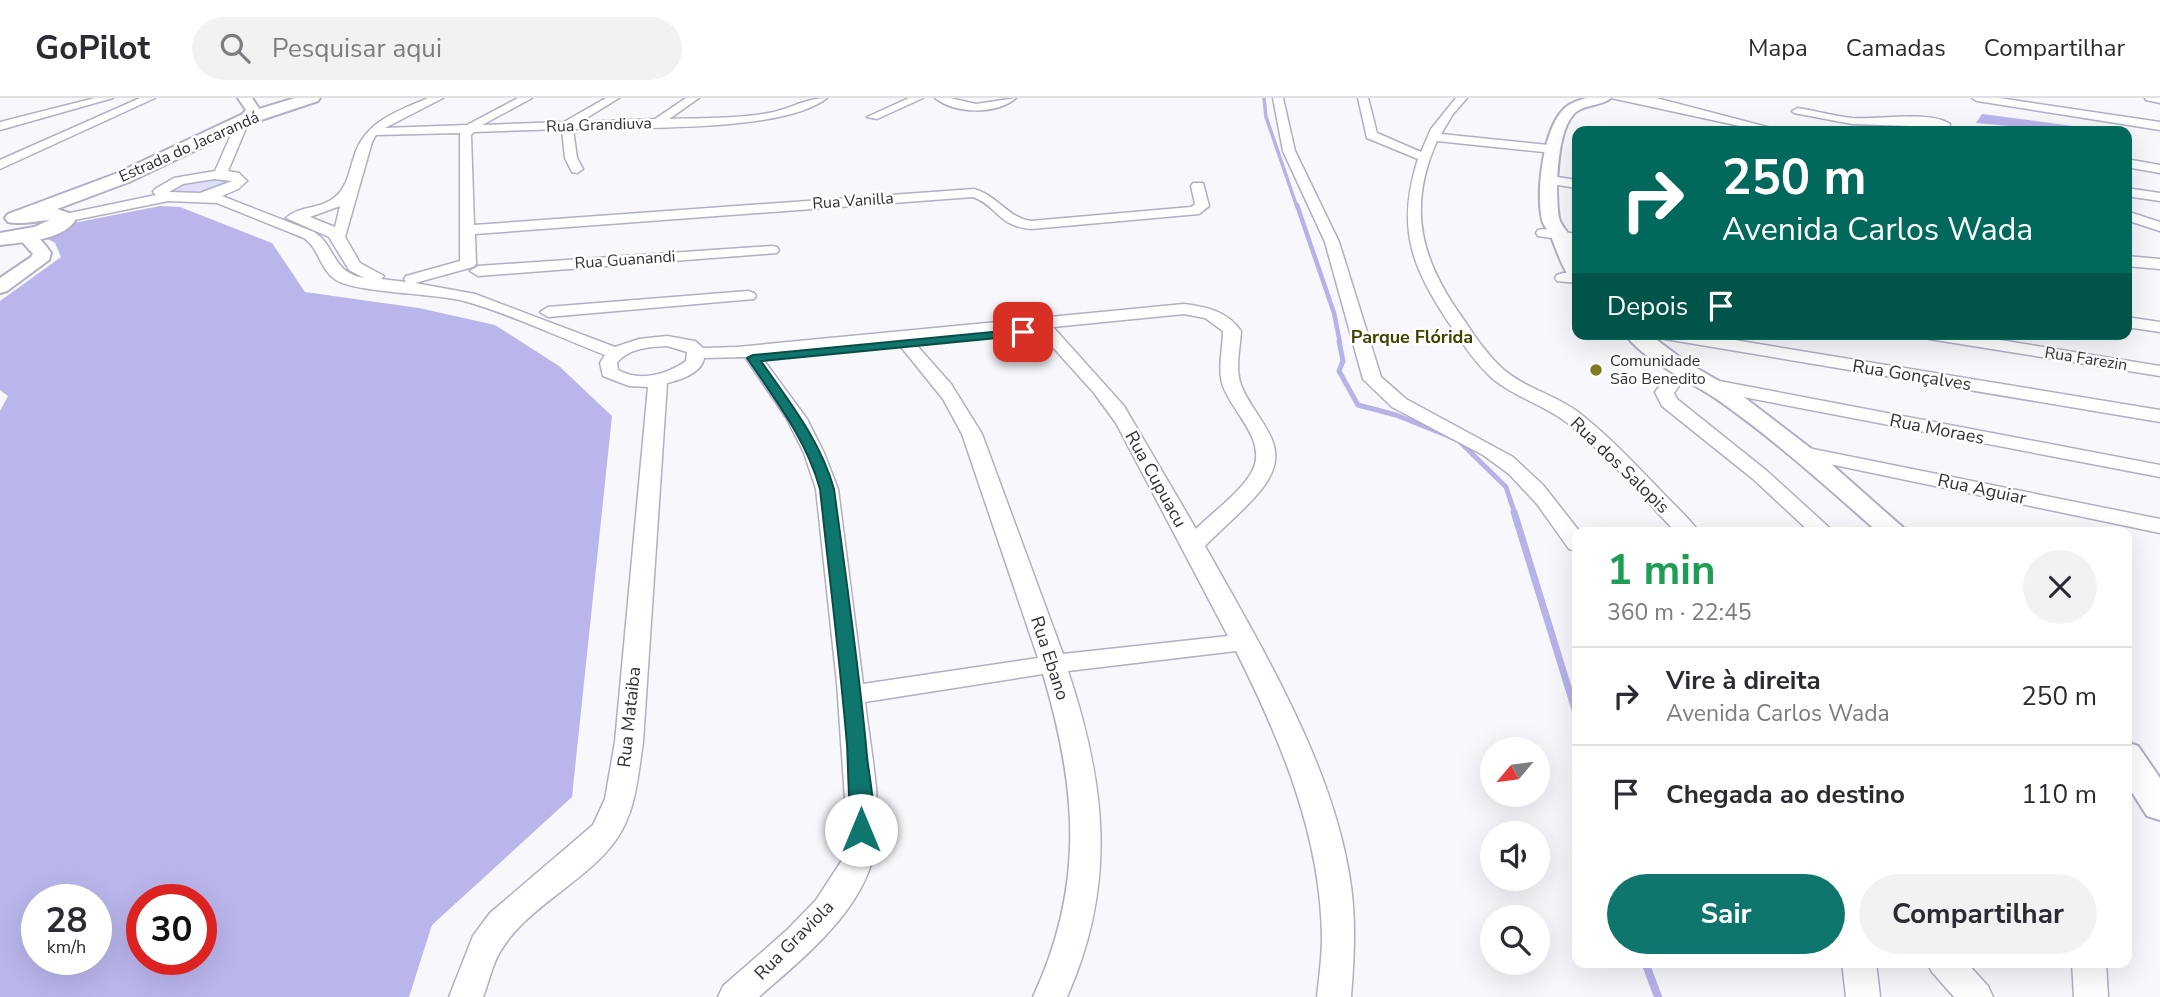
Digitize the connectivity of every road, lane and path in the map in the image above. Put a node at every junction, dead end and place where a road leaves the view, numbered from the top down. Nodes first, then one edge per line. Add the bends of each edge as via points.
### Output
1 (108, 98) edge
2 (150, 98) edge
3 (247, 98) edge
4 (312, 98) edge
5 (438, 98) edge
6 (527, 98) edge
7 (614, 98) edge
8 (694, 98) edge
9 (822, 98) edge
10 (918, 98) edge
11 (940, 98) edge
12 (1011, 98) edge
13 (1278, 98) edge
14 (1363, 98) edge
15 (1462, 98) edge
16 (1604, 98) edge
17 (1616, 98) edge
18 (1647, 98) edge
19 (1977, 98) edge
20 (2058, 98) edge
21 (2150, 98) edge
22 (2160, 100) edge
23 (1660, 104) junction
24 (12, 111) dead end
25 (58, 111) junction
26 (1798, 111) dead end
27 (2147, 111) dead end
28 (873, 117) dead end
29 (243, 121) junction
30 (658, 123) junction
31 (0, 126) edge
32 (568, 126) junction
33 (1744, 126) edge
34 (1944, 126) edge
35 (2160, 126) edge
36 (469, 129) junction
37 (372, 132) junction
38 (1433, 137) junction
39 (204, 140) junction
40 (233, 147) junction
41 (1554, 149) junction
42 (1423, 157) junction
43 (2132, 164) edge
44 (0, 165) edge
45 (577, 169) dead end
46 (2160, 169) edge
47 (1550, 180) junction
48 (228, 182) junction
49 (1572, 183) edge
50 (1198, 186) dead end
51 (351, 189) junction
52 (2132, 193) edge
53 (167, 197) junction
54 (194, 198) junction
55 (2160, 200) edge
56 (2132, 204) edge
57 (348, 205) junction
58 (64, 210) junction
59 (2132, 217) edge
60 (290, 222) junction
61 (313, 223) junction
62 (14, 226) edge
63 (2160, 227) edge
64 (469, 230) junction
65 (1558, 232) edge
66 (338, 237) junction
67 (0, 239) edge
68 (772, 250) dead end
69 (2132, 262) edge
70 (2160, 264) edge
71 (473, 267) junction
72 (1572, 277) edge
73 (412, 279) junction
74 (0, 287) edge
75 (488, 292) junction
76 (748, 296) dead end
77 (637, 305) junction
78 (548, 312) junction
79 (1191, 314) junction
80 (1222, 321) joint
81 (2132, 323) edge
82 (2160, 327) edge
83 (592, 329) junction
84 (1047, 330) junction
85 (1627, 340) edge
86 (1642, 340) edge
87 (1701, 340) edge
88 (1966, 340) edge
89 (905, 343) junction
90 (634, 345) junction
91 (616, 353) junction
92 (695, 358) junction
93 (753, 358) junction
94 (2160, 371) edge
95 (658, 380) junction
96 (1694, 382) junction
97 (2160, 416) edge
98 (1812, 460) junction
99 (2160, 471) edge
100 (2160, 526) edge
101 (1683, 527) edge
102 (1818, 527) edge
103 (1888, 527) edge
104 (1572, 537) edge
105 (1193, 545) junction
106 (1244, 642) junction
107 (1053, 664) junction
108 (852, 695) junction
109 (2132, 764) edge
110 (2160, 806) edge
111 (1860, 968) edge
112 (1949, 968) edge
113 (2089, 968) edge
114 (466, 997) edge
115 (735, 997) edge
116 (1050, 997) edge
117 (1334, 997) edge
118 (1863, 997) edge
119 (1976, 997) edge
120 (2091, 997) edge

1 - 25 street
2 - 44 street
3 - 29 street via 253,110
4 - 29 main road, Estrada do Jacarandá
5 - 37 street
6 - 36 street
7 - 32 street
8 - 30 street
9 - 30 street, Rua Grandiuva via 755,120
10 - 28 street
11 - 12 street via 978,113
13 - 104 street via 1289,151 1332,242 1372,379 1401,402 1508,462
14 - 42 street via 1371,135
15 - 38 street, Rua dos Salopis
16 - 41 street via 1569,112
17 - 23 street
18 - 23 street
19 - 35 street
20 - 27 street
21 - 22 street
23 - 33 street
24 - 25 street
25 - 31 street
26 - 34 street via 1864,122 1937,122
29 - 39 main road, Estrada do Jacarandá
29 - 40 street
30 - 32 street, Rua Grandiuva
32 - 36 street, Rua Grandiuva
32 - 45 street via 571,158
36 - 37 street, Rua Grandiuva
36 - 64 street via 464,139
37 - 51 street
38 - 41 street
38 - 42 street, Rua dos Salopis
39 - 40 street
39 - 58 main road, Estrada do Jacarandá
40 - 48 street via 220,172
41 - 47 street
42 - 101 street, Rua dos Salopis via 1415,197 1418,251 1426,275 1491,367 1560,407 1583,426
43 - 46 street
47 - 49 street
47 - 65 street
48 - 53 street via 202,176 169,185 160,192
48 - 54 street
48 - 60 street via 237,194
50 - 64 street, Rua Vanilla via 1202,206 1194,212 1031,225 1005,219 993,201 974,193
51 - 57 street
51 - 60 street via 337,203
52 - 55 street
53 - 54 street
53 - 58 street
54 - 60 street via 219,199
55 - 56 street
57 - 61 street
57 - 66 street
58 - 62 main road, Estrada do Jacarandá via 65,221 52,229
59 - 63 street
60 - 61 street
60 - 91 street via 315,238 342,277 469,297
61 - 66 street
62 - 67 main road, Estrada do Jacarandá
62 - 74 street via 42,253 40,260
64 - 71 street
65 - 72 street via 1545,245
66 - 73 street via 360,272
68 - 71 street, Rua Guanandi
69 - 70 street
71 - 73 street, Rua Guanandi
71 - 75 street
73 - 75 street
75 - 78 street
76 - 77 street
77 - 78 street
77 - 83 street via 605,315
78 - 83 street
79 - 80 street
79 - 84 street
79 - 92 street
80 - 105 street via 1231,331 1228,363 1232,387 1268,450 1266,466 1247,492
81 - 82 street
83 - 90 street
84 - 89 street
84 - 105 street, Rua Cupuacu via 1119,412
85 - 96 street
86 - 96 street
87 - 97 street, Rua Gonçalves
88 - 94 street, Rua Farezin
89 - 93 street
89 - 107 street, Rua Ebano via 964,418
90 - 91 street
90 - 92 street via 679,342 689,345
91 - 95 street via 607,366 615,377
92 - 93 street
92 - 95 street via 686,370
93 - 108 street, Rua Graviola via 788,405 819,461 827,489
95 - 114 street, Rua Mataiba via 629,742 620,799 605,832 502,923 485,946
96 - 98 street
96 - 99 street, Rua Moraes
96 - 102 street via 1664,392 1669,402
98 - 100 street, Rua Aguiar
98 - 103 street
105 - 106 street, Rua Cupuacu
106 - 107 street
106 - 117 street, Rua Cupuacu via 1320,814 1333,871 1339,938
107 - 108 street
107 - 116 street, Rua Ebano via 1074,734 1086,798 1086,864 1076,929
108 - 115 street, Rua Graviola via 862,810 853,871 817,922
109 - 110 street
111 - 118 street
112 - 119 street
113 - 120 street

